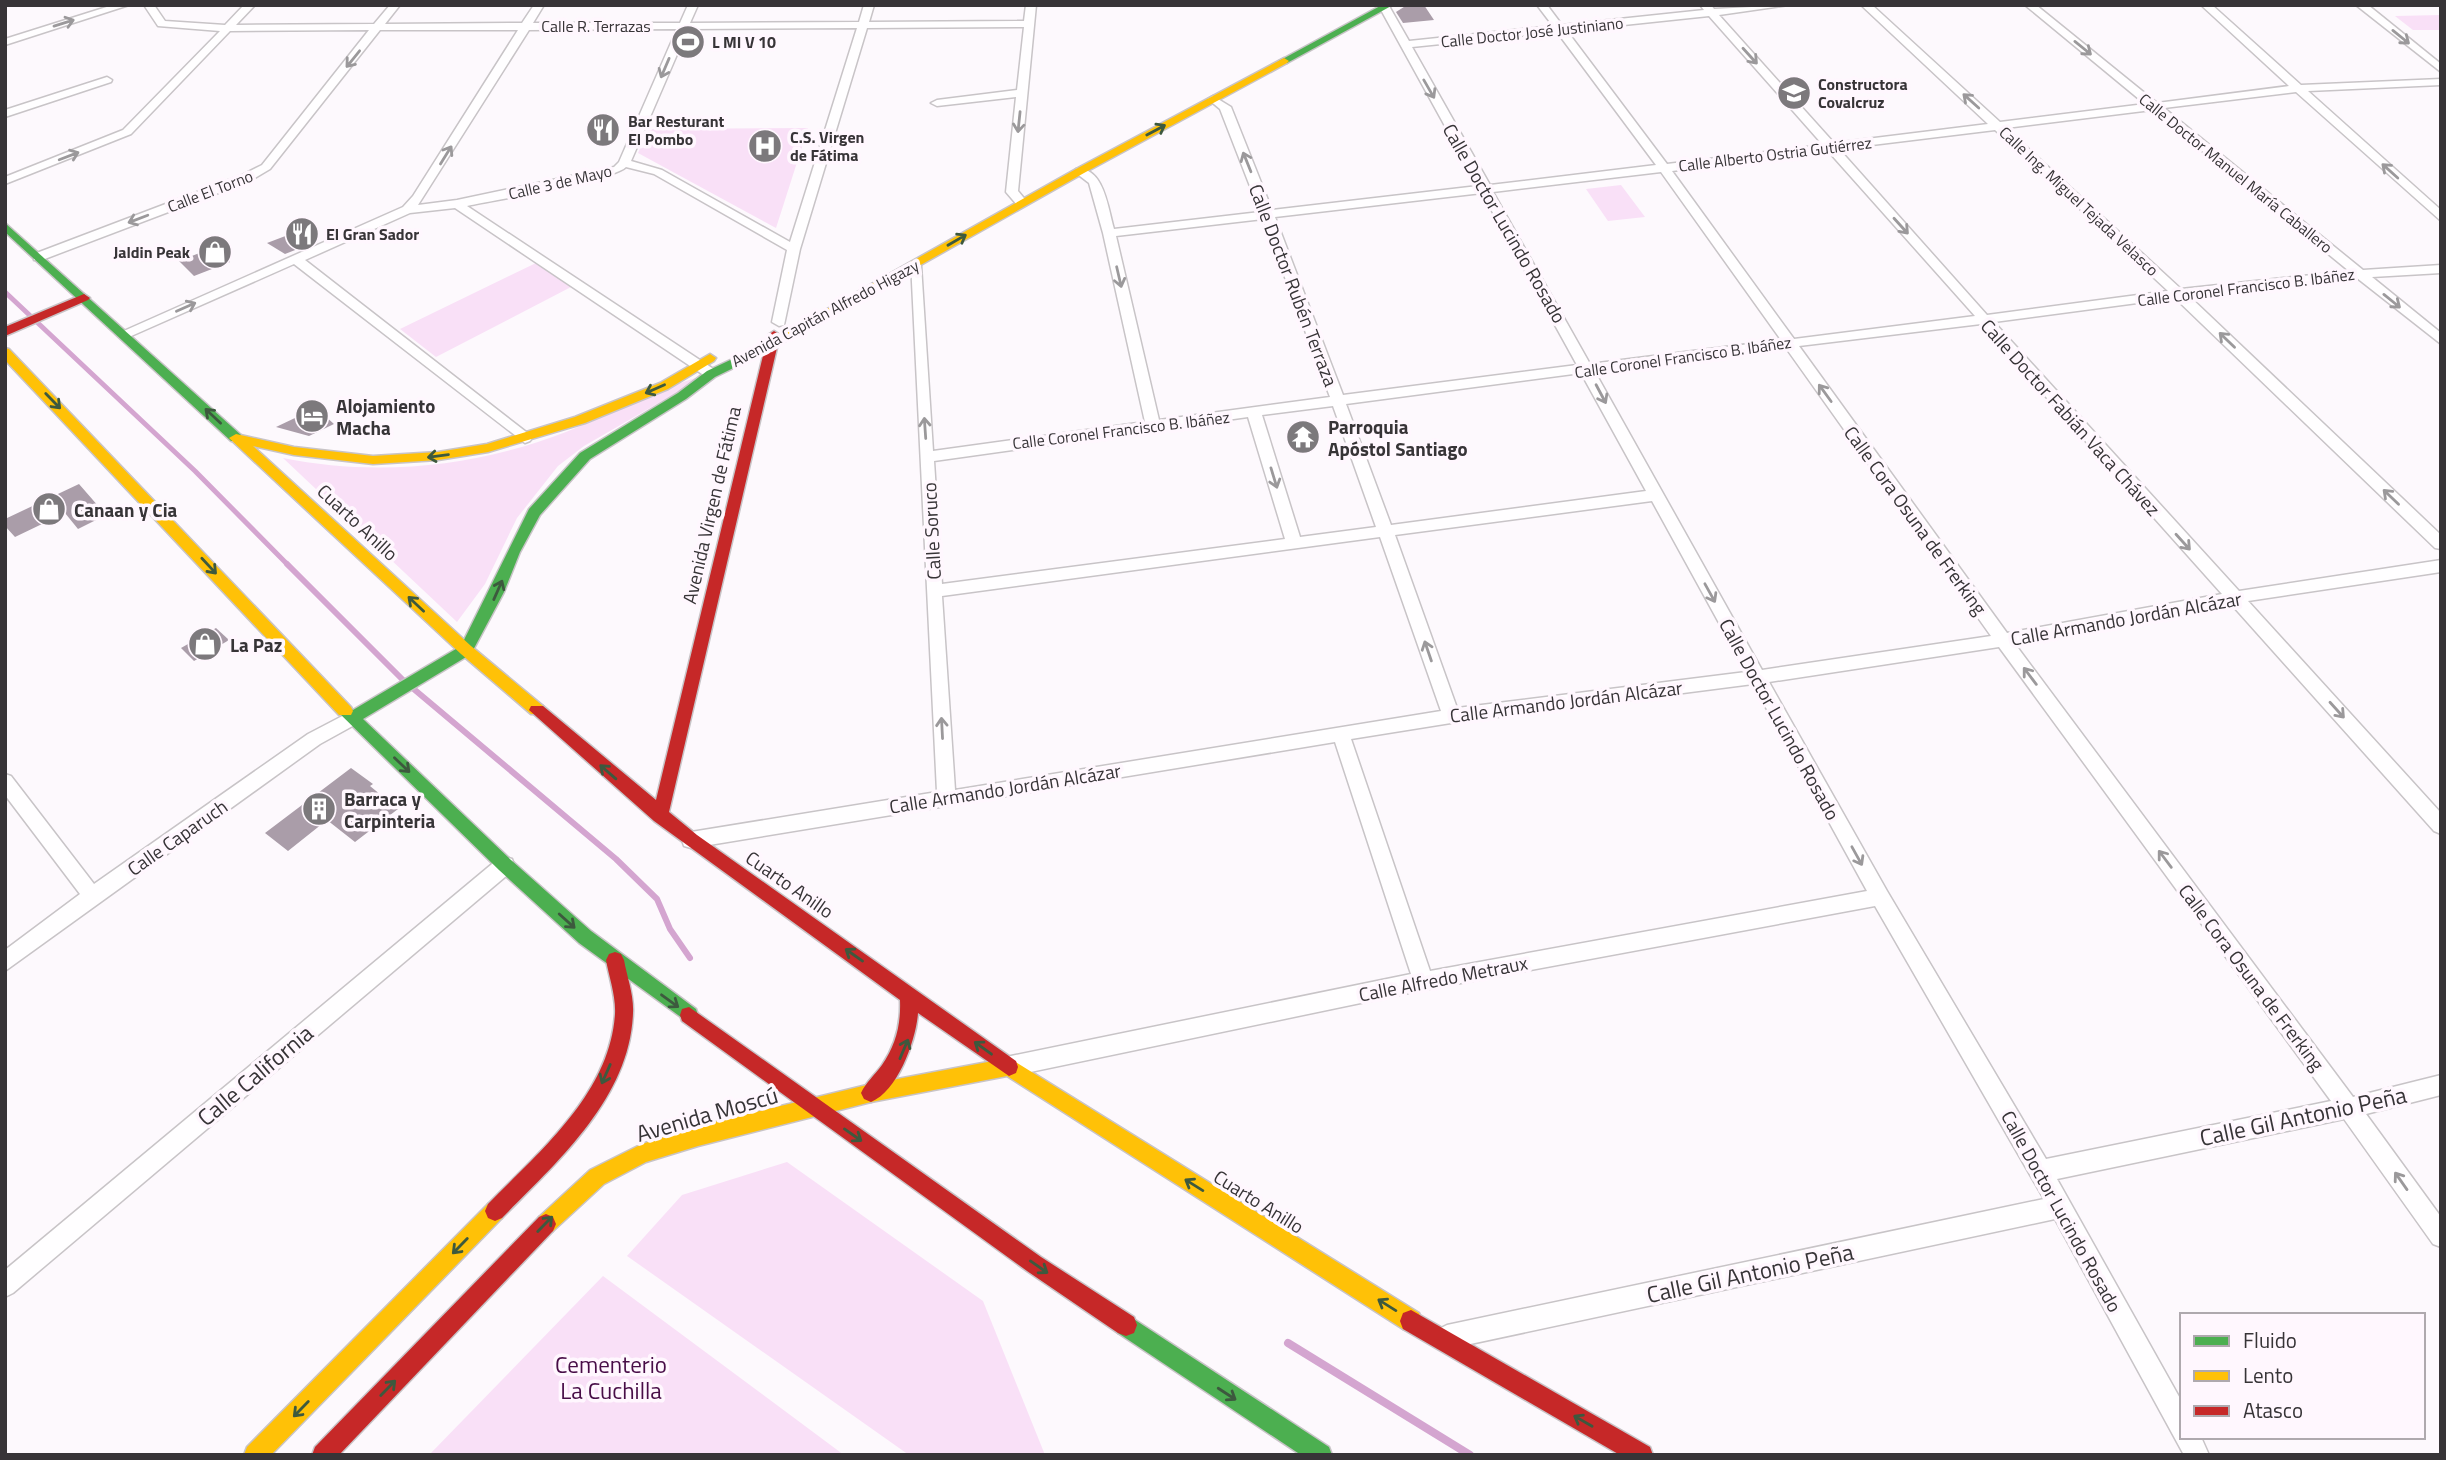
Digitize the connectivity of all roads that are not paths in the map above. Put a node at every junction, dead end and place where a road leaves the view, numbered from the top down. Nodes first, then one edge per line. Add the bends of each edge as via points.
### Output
1 (124, 5) edge
2 (149, 5) edge
3 (250, 5) edge
4 (395, 5) edge
5 (539, 5) edge
6 (693, 5) edge
7 (869, 5) edge
8 (1031, 5) edge
9 (1542, 5) edge
10 (1784, 5) edge
11 (1866, 5) edge
12 (2030, 5) edge
13 (2206, 5) edge
14 (2361, 5) edge
15 (1387, 6) edge
16 (1708, 9) edge
17 (1355, 13) edge
18 (1029, 24) junction
19 (864, 25) junction
20 (527, 26) junction
21 (229, 27) junction
22 (379, 27) junction
23 (682, 27) junction
24 (1560, 29) junction
25 (5, 42) edge
26 (1404, 45) junction
27 (2441, 69) edge
28 (107, 80) dead end
29 (2441, 82) edge
30 (2299, 88) junction
31 (1022, 93) junction
32 (1213, 99) junction
33 (937, 103) dead end
34 (2155, 107) junction
35 (5, 114) edge
36 (1999, 127) junction
37 (1830, 146) junction
38 (624, 163) junction
39 (1664, 168) junction
40 (1080, 171) junction
41 (5, 181) edge
42 (1486, 190) junction
43 (1017, 197) junction
44 (457, 204) junction
45 (407, 210) junction
46 (1268, 214) junction
47 (2441, 217) edge
48 (5, 226) edge
49 (1109, 233) junction
50 (794, 249) junction
51 (38, 257) junction
52 (296, 259) junction
53 (915, 265) junction
54 (2441, 270) edge
55 (2358, 273) junction
56 (2179, 294) junction
57 (84, 298) junction
58 (1984, 319) junction
59 (779, 322) junction
60 (5, 332) edge
61 (124, 334) junction
62 (2441, 340) edge
63 (1789, 343) junction
64 (769, 346) junction
65 (5, 352) edge
66 (704, 369) junction
67 (1588, 370) junction
68 (1338, 401) junction
69 (1255, 413) junction
70 (1153, 424) junction
71 (236, 438) junction
72 (525, 438) junction
73 (927, 457) junction
74 (1656, 495) junction
75 (1386, 530) junction
76 (1294, 543) junction
77 (2441, 544) edge
78 (2441, 566) edge
79 (934, 591) junction
80 (2233, 597) junction
81 (2003, 640) junction
82 (466, 650) junction
83 (1757, 677) junction
84 (1451, 716) junction
85 (352, 718) junction
86 (1341, 734) junction
87 (5, 781) edge
88 (946, 796) junction
89 (660, 816) junction
90 (2441, 826) edge
91 (691, 840) junction
92 (505, 865) junction
93 (92, 896) junction
94 (1880, 897) junction
95 (615, 960) junction
96 (5, 962) edge
97 (1423, 981) junction
98 (909, 994) junction
99 (1008, 1067) junction
100 (2441, 1085) edge
101 (871, 1093) junction
102 (815, 1108) junction
103 (2349, 1108) junction
104 (2042, 1171) junction
105 (2061, 1207) junction
106 (2441, 1236) edge
107 (5, 1285) edge
108 (1440, 1339) junction
109 (2180, 1423) edge
110 (2189, 1439) edge
111 (260, 1452) edge
112 (323, 1455) edge
113 (1321, 1455) edge
114 (1642, 1455) edge
115 (2197, 1455) edge

25 -> 1 street
2 - 21 street, Calle R. Terrazas via 162,24
3 - 21 street
4 - 22 street, Calle El Torno
5 - 20 street
6 - 23 street, Calle 3 de Mayo
7 - 19 street, Avenida Virgen de Fátima
8 - 18 street
9 - 24 street, Calle Cora Osuna de Frerking
10 - 16 street, Calle Doctor José Justiniano
36 -> 11 street, Calle Ing. Miguel Tejada Velasco
12 -> 34 street, Calle Doctor Manuel María Caballero
13 - 30 street
14 -> 27 street
15 - 17 main road, Avenida Capitán Alfredo Higazy
15 - 26 street, Calle Doctor Lucindo Rosado
16 - 24 street, Calle Doctor José Justiniano
16 -> 37 street, Calle Doctor Fabián Vaca Chávez
17 - 32 main road, Avenida Capitán Alfredo Higazy
17 - 43 main road, Avenida Capitán Alfredo Higazy
18 - 19 street, Calle R. Terrazas
18 - 31 street
19 - 23 street, Calle R. Terrazas
19 - 50 street, Avenida Virgen de Fátima
20 - 22 street, Calle R. Terrazas
20 - 23 street, Calle R. Terrazas
45 -> 20 street
21 - 22 street, Calle R. Terrazas
41 -> 21 street via 122,136
22 -> 51 street, Calle El Torno via 266,167
23 -> 38 street, Calle 3 de Mayo
24 - 26 street, Calle Doctor José Justiniano
24 - 39 street, Calle Cora Osuna de Frerking
26 -> 42 street, Calle Doctor Lucindo Rosado
28 - 35 street
29 - 30 street, Calle Alberto Ostria Gutiérrez
30 - 34 street, Calle Alberto Ostria Gutiérrez
47 -> 30 street
31 - 33 street
31 -> 43 street
40 -> 32 main road, Avenida Capitán Alfredo Higazy
46 -> 32 street, Calle Doctor Rubén Terraza via 1225,107
34 - 36 street, Calle Alberto Ostria Gutiérrez
34 - 55 street, Calle Doctor Manuel María Caballero
36 - 37 street, Calle Alberto Ostria Gutiérrez
36 - 56 street, Calle Ing. Miguel Tejada Velasco
37 - 39 street, Calle Alberto Ostria Gutiérrez
37 -> 58 street, Calle Doctor Fabián Vaca Chávez
38 - 44 street, Calle 3 de Mayo via 600,175
38 - 50 street via 658,172
39 - 42 street, Calle Alberto Ostria Gutiérrez
39 - 63 street, Calle Cora Osuna de Frerking
40 - 43 main road, Avenida Capitán Alfredo Higazy
40 - 49 street via 1094,181
42 - 46 street, Calle Alberto Ostria Gutiérrez
42 - 67 street, Calle Doctor Lucindo Rosado
53 -> 43 main road, Avenida Capitán Alfredo Higazy
43 - 59 main road, Avenida Capitán Alfredo Higazy
44 - 45 street, Calle 3 de Mayo
44 - 66 street
45 - 52 street
46 - 49 street, Calle Alberto Ostria Gutiérrez
46 - 68 street, Calle Doctor Rubén Terraza
48 - 51 main road, Cuarto Anillo
49 -> 70 street
50 - 59 street, Avenida Virgen de Fátima
51 - 57 main road, Cuarto Anillo
61 -> 52 street
52 - 72 street
53 - 64 main road, Avenida Capitán Alfredo Higazy
73 -> 53 street, Calle Soruco
54 - 55 street, Calle Coronel Francisco B. Ibáñez
55 - 56 street, Calle Coronel Francisco B. Ibáñez
55 -> 62 street, Calle Doctor Manuel María Caballero
56 - 58 street, Calle Coronel Francisco B. Ibáñez
77 -> 56 street, Calle Ing. Miguel Tejada Velasco
57 - 60 main road
57 - 61 main road, Cuarto Anillo
58 - 63 street, Calle Coronel Francisco B. Ibáñez
58 -> 80 street, Calle Doctor Fabián Vaca Chávez
59 - 64 main road, Avenida Virgen de Fátima
59 - 66 main road, Avenida Capitán Alfredo Higazy
71 -> 61 main road, Cuarto Anillo
63 - 67 street, Calle Coronel Francisco B. Ibáñez
81 -> 63 street, Calle Cora Osuna de Frerking
64 - 66 main road, Avenida Capitán Alfredo Higazy
64 - 89 main road, Avenida Virgen de Fátima
65 -> 85 main road
66 -> 72 main road, Avenida Capitán Alfredo Higazy
82 -> 66 main road, Avenida Capitán Alfredo Higazy via 534,512 557,484 585,456 682,396
67 - 68 street, Calle Coronel Francisco B. Ibáñez
67 -> 74 street, Calle Doctor Lucindo Rosado
68 - 69 street, Calle Coronel Francisco B. Ibáñez
68 - 75 street, Calle Doctor Rubén Terraza
69 - 70 street, Calle Coronel Francisco B. Ibáñez
69 -> 76 street
70 - 73 street, Calle Coronel Francisco B. Ibáñez
72 -> 71 main road, Avenida Capitán Alfredo Higazy via 438,456 373,460 294,451
82 -> 71 main road, Cuarto Anillo
73 - 79 street, Calle Soruco
74 - 75 street
74 -> 83 street, Calle Doctor Lucindo Rosado
75 - 76 street
84 -> 75 street, Calle Doctor Rubén Terraza
76 - 79 street
78 - 80 street, Calle Armando Jordán Alcázar
88 -> 79 street, Calle Soruco
80 - 81 street, Calle Armando Jordán Alcázar
80 -> 90 street, Calle Doctor Fabián Vaca Chávez
81 - 83 street, Calle Armando Jordán Alcázar
103 -> 81 street, Calle Cora Osuna de Frerking
82 - 85 main road, Avenida Capitán Alfredo Higazy
89 -> 82 main road, Cuarto Anillo
83 - 84 street, Calle Armando Jordán Alcázar
83 -> 94 street, Calle Doctor Lucindo Rosado
84 - 86 street, Calle Armando Jordán Alcázar
85 -> 92 main road
85 - 93 street, Calle Caparuch via 314,739
86 - 88 street, Calle Armando Jordán Alcázar
86 - 97 street
87 - 93 street
88 - 91 street, Calle Armando Jordán Alcázar
89 - 91 main road, Cuarto Anillo
98 -> 91 main road, Cuarto Anillo
92 -> 95 main road
92 - 107 street, Calle California
93 - 96 street, Calle Caparuch
94 - 97 street, Calle Alfredo Metraux
94 - 104 street, Calle Doctor Lucindo Rosado
95 -> 102 main road
95 -> 111 main road via 624,1014 614,1056 595,1099 562,1142
97 - 99 street, Calle Alfredo Metraux
99 -> 98 main road, Cuarto Anillo
101 -> 98 main road via 902,1056 912,1014
99 - 101 main road, Avenida Moscú
108 -> 99 main road, Cuarto Anillo
100 - 103 street, Calle Gil Antonio Peña
101 - 102 main road, Avenida Moscú
112 -> 102 main road, Avenida Moscú via 558,1210 597,1177 642,1154 687,1139
102 -> 113 main road via 1034,1264
103 - 104 street, Calle Gil Antonio Peña
106 -> 103 street, Calle Cora Osuna de Frerking
104 - 105 street, Calle Doctor Lucindo Rosado
105 - 108 street, Calle Gil Antonio Peña
105 - 109 street, Calle Doctor Lucindo Rosado
114 -> 108 main road, Cuarto Anillo
110 - 115 street

